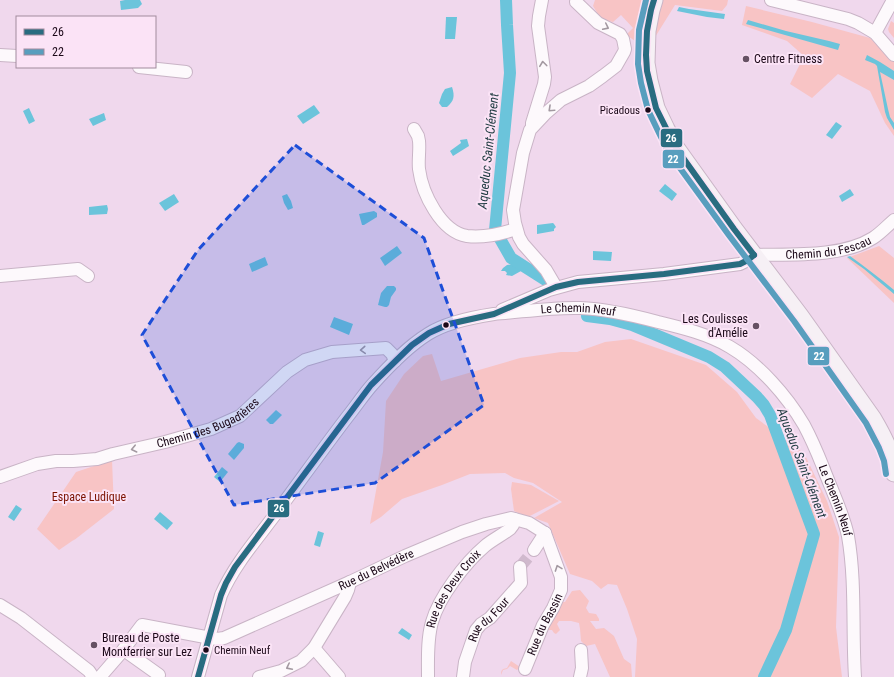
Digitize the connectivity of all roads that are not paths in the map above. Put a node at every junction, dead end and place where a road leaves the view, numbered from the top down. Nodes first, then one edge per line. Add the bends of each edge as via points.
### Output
1 (542, 0) edge
2 (771, 0) edge
3 (893, 0) edge
4 (576, 1) edge
5 (653, 1) edge
6 (875, 33) junction
7 (0, 55) edge
8 (894, 55) edge
9 (16, 56) edge
10 (148, 68) edge
11 (186, 72) dead end
12 (532, 128) junction
13 (414, 129) dead end
14 (894, 220) edge
15 (516, 229) junction
16 (754, 255) junction
17 (0, 276) edge
18 (88, 276) dead end
19 (556, 287) junction
20 (494, 314) junction
21 (395, 361) junction
22 (894, 473) edge
23 (0, 477) edge
24 (514, 519) junction
25 (545, 533) junction
26 (534, 550) tunnel mouth
27 (520, 567) tunnel mouth
28 (350, 582) junction
29 (0, 606) edge
30 (209, 638) junction
31 (314, 648) junction
32 (124, 650) junction
33 (581, 650) dead end
34 (525, 669) dead end
35 (159, 675) dead end
36 (93, 677) edge
37 (100, 677) edge
38 (198, 677) edge
39 (259, 677) edge
40 (339, 677) edge
41 (428, 677) edge
42 (463, 677) edge
43 (580, 677) edge
44 (856, 677) edge

12 -> 1 street via 545,77 538,26
2 - 6 street via 848,19
3 - 6 street
4 -> 12 street via 598,23 622,36 624,52 616,66 589,86 556,104
5 - 16 street via 647,31 646,63 656,108 676,148
6 - 8 street
7 - 9 street
10 - 11 street
12 - 15 street via 534,132 527,139 520,165 513,210
13 - 15 street via 419,141 419,171 423,186 433,208 448,226 467,236 502,234
14 - 16 street, Chemin du Fescau via 872,239 847,249 808,255
15 - 19 street via 523,244 546,270
16 - 19 street via 740,264 586,281
16 - 22 street via 882,433 891,455
17 - 18 street via 78,269
19 - 20 street
20 - 21 street, Le Chemin Neuf via 449,324 429,333
20 - 44 street, Le Chemin Neuf via 567,308 624,313 710,338 730,347 762,372 788,401 804,425 845,524 852,573
21 -> 23 street, Chemin des Bugadières via 386,348 332,352 305,360 287,372 240,416 211,429 98,459 37,464
21 - 30 street, Le Chemin Neuf via 371,385 235,567 226,582
24 - 25 street, Rue du Belvédère via 529,523
24 - 28 street, Rue du Belvédère via 498,520 462,532
24 - 41 street, Rue des Deux Croix via 510,529 486,546 470,562 441,600 430,628
25 - 26 street
34 -> 25 street, Rue du Bassin via 561,590 561,577
27 - 42 street, Rue du Four via 521,584 476,630 465,662
28 - 30 street, Rue du Belvédère via 231,636
28 - 31 street via 345,597
29 - 36 street via 21,618 89,671
30 - 32 street, Rue du Belvédère via 142,624
30 - 38 street, Le Chemin Neuf
31 -> 39 street via 301,661 281,671
31 - 40 street
32 - 35 street
32 - 37 street
33 - 43 street

